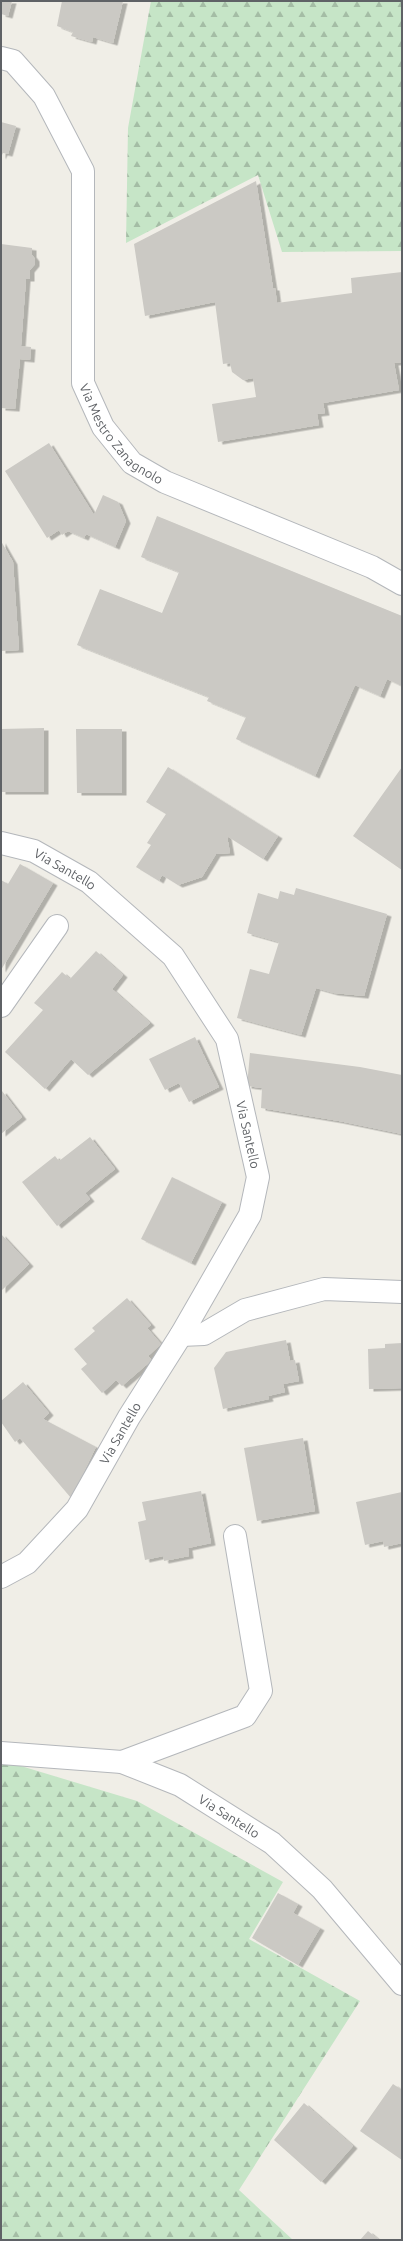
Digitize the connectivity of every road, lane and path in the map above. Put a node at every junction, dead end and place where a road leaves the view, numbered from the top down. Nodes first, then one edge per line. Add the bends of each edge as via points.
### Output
1 (1, 58) edge
2 (402, 584) edge
3 (1, 843) edge
4 (57, 926) dead end
5 (4, 995) edge
6 (402, 1292) edge
7 (181, 1335) junction
8 (234, 1536) dead end
9 (1, 1577) edge
10 (1, 1752) edge
11 (122, 1762) junction
12 (402, 1984) edge

1 - 2 street, Via Mestro Zanagnolo via 13,61 44,96 83,171 83,383 103,427 132,462 165,482 372,567
3 - 7 street, Via Santello via 34,852 89,882 173,956 227,1039 258,1177 250,1215
4 - 5 street
6 - 7 street via 324,1289 245,1310 204,1334
7 - 9 street, Via Santello via 129,1417 78,1508 27,1563
8 - 11 street via 261,1691 245,1716
10 - 11 street, Via Santello
11 - 12 street, Via Santello via 180,1785 272,1843 322,1889

